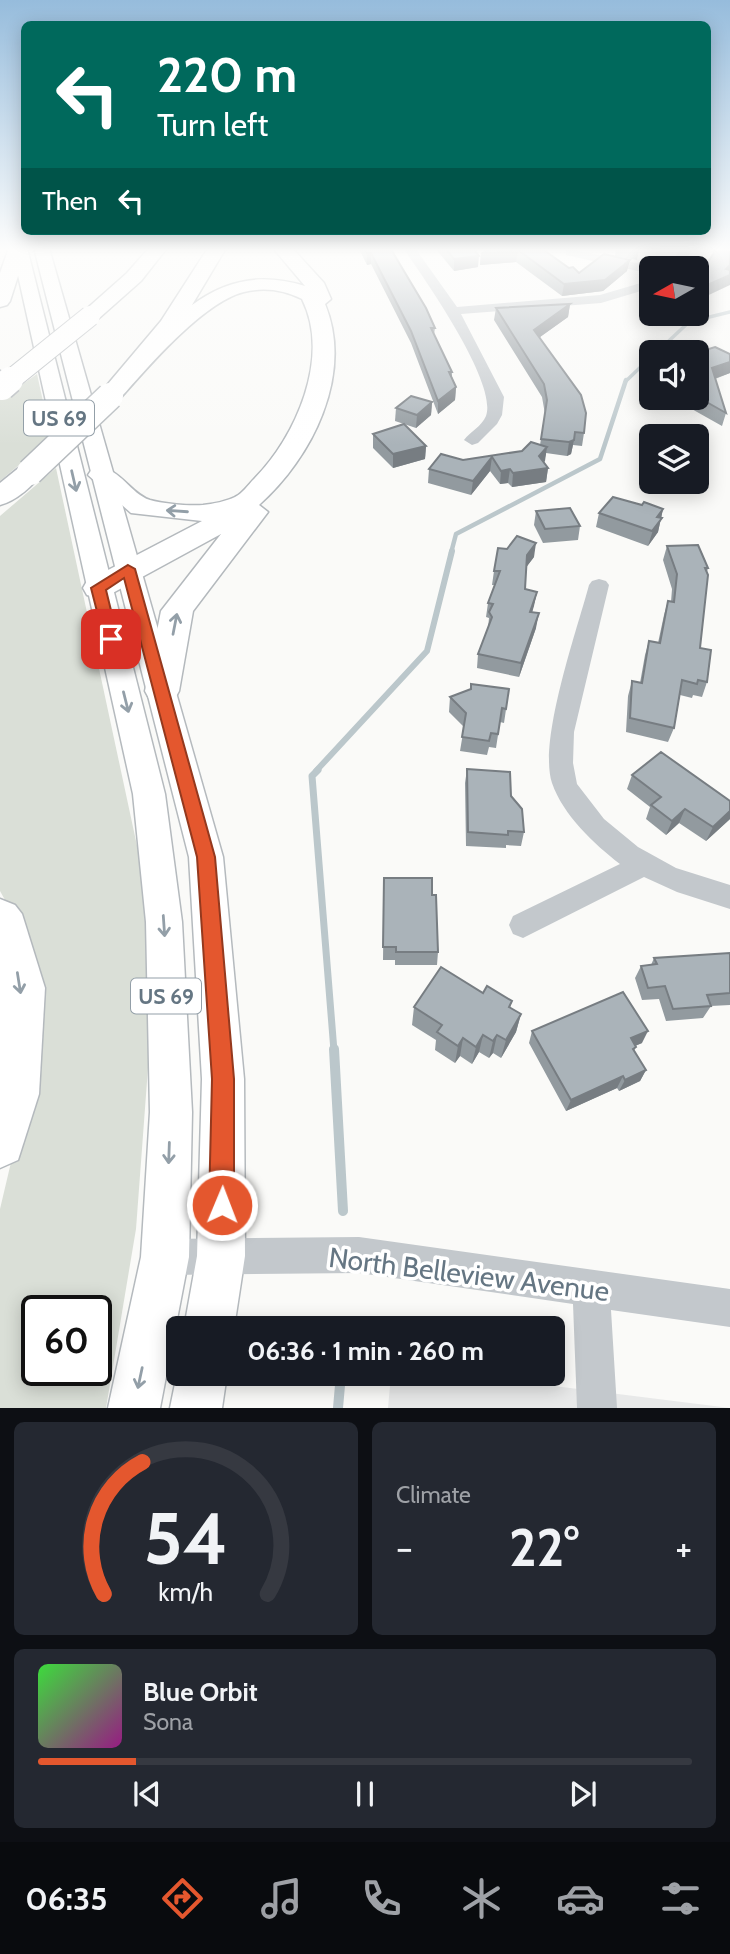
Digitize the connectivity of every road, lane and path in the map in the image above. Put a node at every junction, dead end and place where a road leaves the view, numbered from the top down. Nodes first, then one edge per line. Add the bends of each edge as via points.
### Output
1 (38, 314) edge
2 (58, 314) edge
3 (93, 314) edge
4 (177, 314) edge
5 (197, 314) edge
6 (317, 314) edge
7 (325, 314) edge
8 (454, 314) edge
9 (144, 357) junction
10 (1, 388) edge
11 (472, 440) dead end
12 (101, 475) junction
13 (0, 497) edge
14 (244, 504) junction
15 (113, 579) junction
16 (598, 585) dead end
17 (162, 691) junction
18 (643, 865) junction
19 (730, 897) edge
20 (0, 918) edge
21 (523, 925) dead end
22 (0, 1142) edge
23 (221, 1256) junction
24 (165, 1257) junction
25 (591, 1288) junction
26 (730, 1308) edge
27 (211, 1316) edge
28 (200, 1386) edge
29 (134, 1408) edge
30 (196, 1408) edge
31 (597, 1408) edge

1 -> 15 main road, US 69
2 - 12 main road, US 69
3 - 10 highway, bridge
4 - 9 highway
5 - 9 highway
6 - 14 highway via 322,367 315,404 299,440
17 -> 7 highway via 177,611 308,446 324,411 333,349
8 - 11 street via 496,397 489,424
9 - 13 highway, bridge via 110,396
14 -> 12 highway via 203,513 141,507
12 - 15 main road, US 69
14 - 15 highway via 212,528
15 - 17 main road, US 69
15 -> 24 main road, US 69 via 149,794 164,922 171,1112
16 - 18 street via 562,732 564,783 601,833
17 - 23 main road, US 69 via 206,857 223,1079
18 - 19 street via 693,888
18 - 21 street
20 -> 22 highway via 7,928 22,988 14,1094
23 - 24 street, North Belleview Avenue
23 - 25 street, North Belleview Avenue via 359,1255
23 - 27 main road, US 69
24 -> 29 main road, US 69
25 - 26 street, North Belleview Avenue
25 - 31 street
28 - 30 main road

